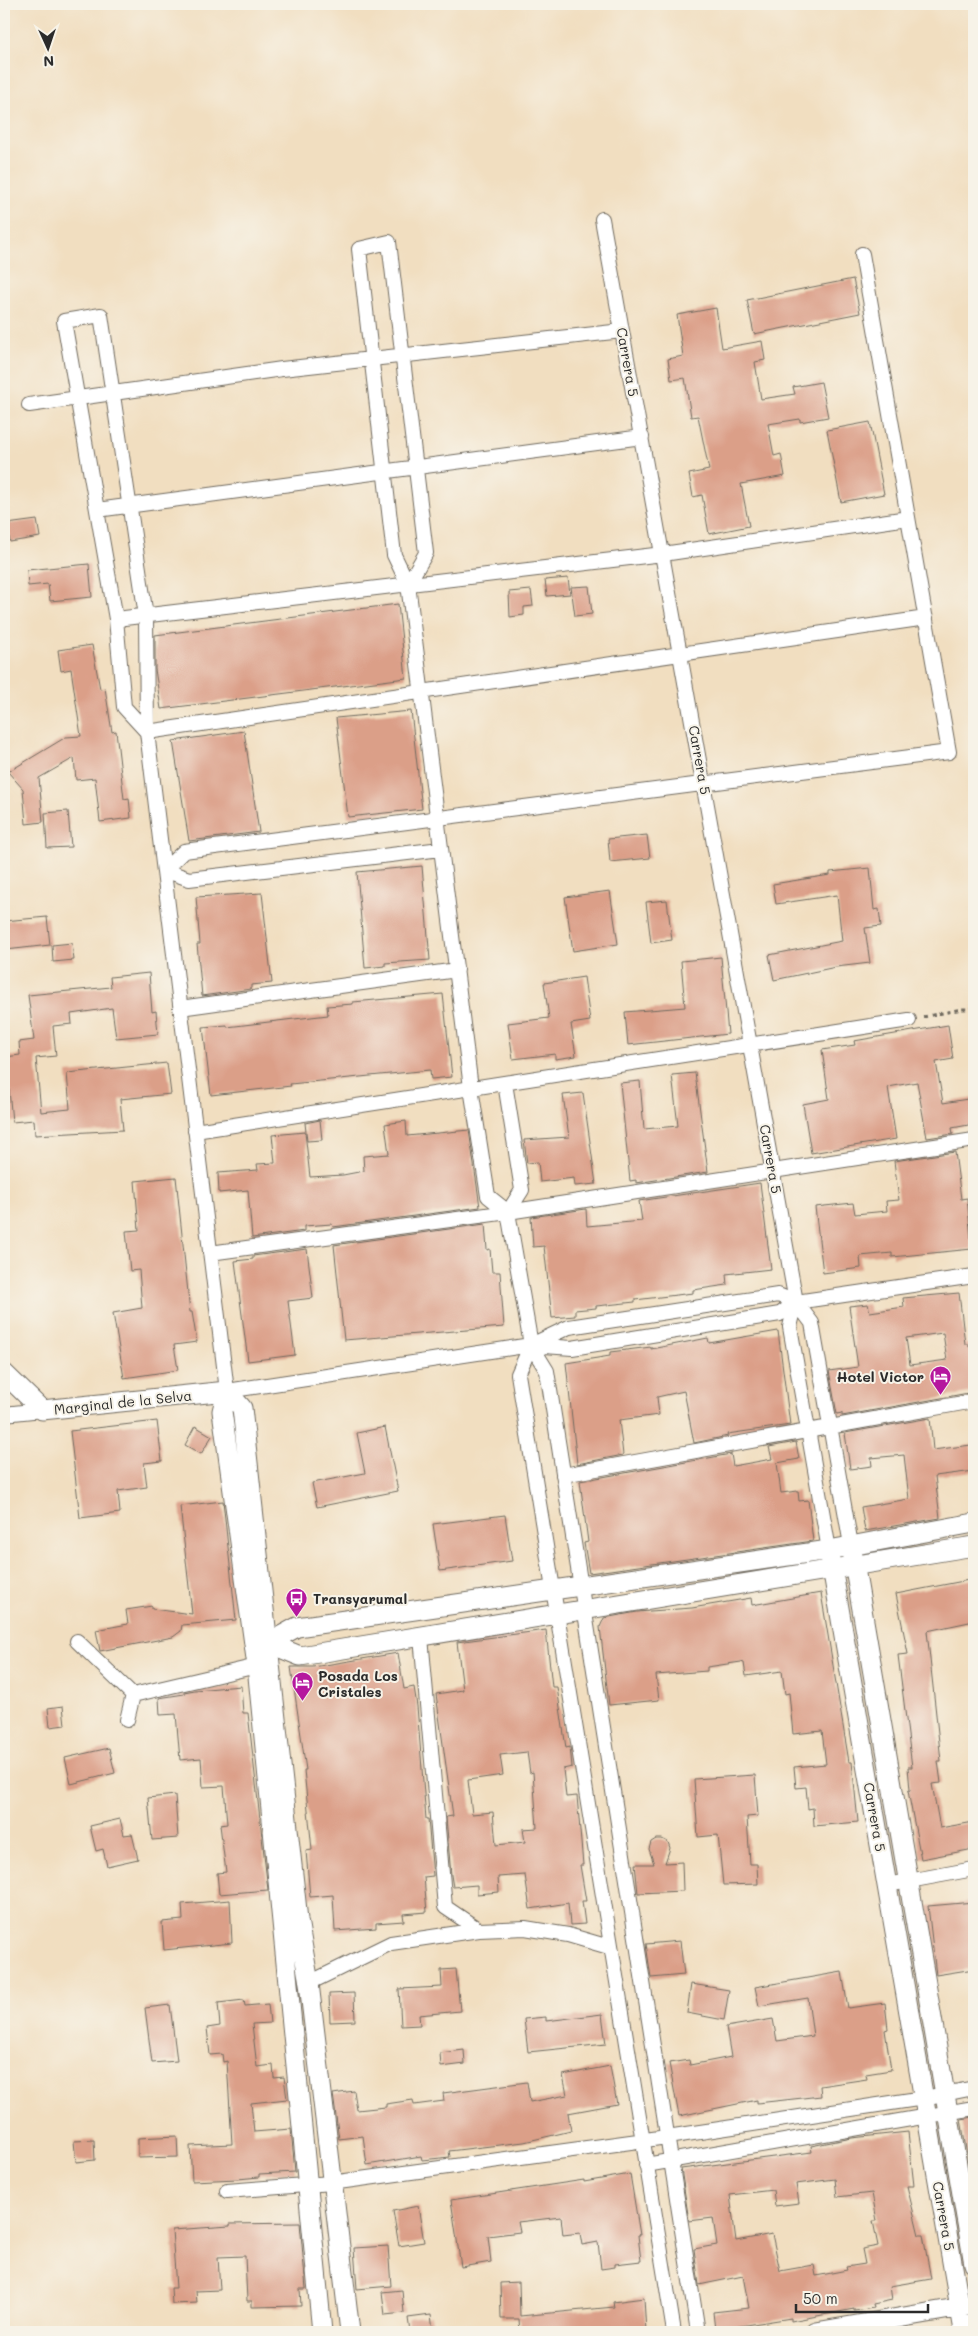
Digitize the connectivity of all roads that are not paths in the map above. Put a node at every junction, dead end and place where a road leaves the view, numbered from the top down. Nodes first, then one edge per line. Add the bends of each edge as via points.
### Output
1 (602, 219) dead end
2 (862, 254) dead end
3 (622, 330) junction
4 (402, 354) junction
5 (372, 357) junction
6 (112, 392) junction
7 (77, 398) junction
8 (29, 405) dead end
9 (642, 437) junction
10 (416, 467) junction
11 (386, 471) junction
12 (129, 506) junction
13 (97, 510) junction
14 (908, 518) junction
15 (663, 554) junction
16 (408, 584) junction
17 (146, 616) junction
18 (926, 618) junction
19 (116, 619) junction
20 (681, 655) junction
21 (422, 692) junction
22 (147, 732) junction
23 (704, 783) junction
24 (438, 818) junction
25 (442, 849) junction
26 (164, 870) junction
27 (457, 970) junction
28 (180, 1008) junction
29 (909, 1020) road end
30 (750, 1044) junction
31 (505, 1082) junction
32 (471, 1088) junction
33 (195, 1131) junction
34 (974, 1140) edge
35 (773, 1170) junction
36 (508, 1212) junction
37 (210, 1253) junction
38 (974, 1276) edge
39 (796, 1302) junction
40 (531, 1345) junction
41 (4, 1373) edge
42 (227, 1391) junction
43 (974, 1401) edge
44 (42, 1410) junction
45 (4, 1414) edge
46 (830, 1427) junction
47 (810, 1431) junction
48 (563, 1475) junction
49 (974, 1523) edge
50 (851, 1545) junction
51 (974, 1546) edge
52 (830, 1550) junction
53 (854, 1567) junction
54 (833, 1571) junction
55 (581, 1586) junction
56 (553, 1589) junction
57 (585, 1611) junction
58 (557, 1616) junction
59 (421, 1637) junction
60 (77, 1641) dead end
61 (261, 1644) junction
62 (257, 1666) junction
63 (133, 1695) junction
64 (127, 1720) dead end
65 (974, 1870) edge
66 (908, 1881) junction
67 (887, 1885) junction
68 (479, 1930) junction
69 (609, 1947) junction
70 (309, 1983) junction
71 (974, 2088) edge
72 (945, 2093) junction
73 (925, 2107) junction
74 (974, 2108) edge
75 (948, 2112) junction
76 (667, 2137) junction
77 (642, 2139) junction
78 (671, 2162) junction
79 (646, 2166) junction
80 (332, 2184) junction
81 (308, 2186) junction
82 (227, 2191) dead end
83 (974, 2264) edge
84 (967, 2306) edge
85 (964, 2331) edge
86 (322, 2332) edge
87 (350, 2332) edge
88 (674, 2332) edge
89 (698, 2332) edge
90 (816, 2332) edge

1 - 3 street, Carrera 5
2 - 14 street
3 - 4 street
3 - 9 street, Carrera 5
4 - 5 street
4 - 5 street via 389,242 359,249
4 - 10 street
5 - 6 street
5 - 11 street
6 - 7 street
6 - 7 street via 100,315 64,321
6 - 12 street
7 - 8 street
7 - 13 street
9 - 10 street
9 - 15 street, Carrera 5
10 - 11 street
10 - 16 street via 426,553
11 - 12 street
11 - 16 street via 394,555
12 - 13 street
12 - 17 street
13 - 19 street
14 - 15 street
14 - 18 street
15 - 16 street
15 - 20 street, Carrera 5
16 - 17 street
16 - 21 street
17 - 19 street
17 - 22 street
18 - 20 street
18 - 23 street via 949,752
19 - 22 street via 124,707
20 - 21 street
20 - 23 street, Carrera 5
21 - 22 street
21 - 24 street
22 - 26 street
23 - 24 street
23 - 30 street, Carrera 5
24 - 25 street
24 - 26 street via 184,851
25 - 26 street via 189,879
25 - 27 street
26 - 28 street
27 - 28 street
27 - 32 street
28 - 33 street
29 - 30 street
30 - 31 street
30 - 35 street, Carrera 5
31 - 32 street
31 - 36 street via 522,1190
32 - 33 street
32 - 36 street via 488,1196
33 - 37 street
34 - 35 street
35 - 36 street
35 - 39 street, Carrera 5
36 - 37 street
36 - 40 street
37 - 42 street
38 - 39 street
39 - 40 street via 780,1314 761,1318 572,1348
39 - 40 street via 778,1295 569,1327
39 - 46 street, Carrera 5 via 812,1323
39 - 47 street, Carrera 5 via 790,1327
40 - 42 street
40 - 48 street via 547,1371
40 - 56 street via 518,1374
41 - 44 street, Marginal de la Selva
42 - 44 street, Marginal de la Selva
42 - 61 street via 242,1408
43 - 46 street
44 - 45 street
46 - 47 street
46 - 50 street, Carrera 5
47 - 48 street
47 - 52 street, Carrera 5
48 - 55 street
49 - 50 street
50 - 52 street
50 - 53 street, Carrera 5
51 - 53 street
52 - 54 street, Carrera 5
52 - 55 street
53 - 54 street
53 - 66 street, Carrera 5
54 - 57 street
54 - 67 street, Carrera 5
55 - 56 street
55 - 57 street
56 - 58 street
56 - 61 street via 297,1627
57 - 58 street
57 - 76 street
58 - 59 street
58 - 69 street
59 - 61 street via 300,1656
59 - 68 street via 445,1907
60 - 63 street
61 - 62 street
61 - 70 street
62 - 63 street
62 - 81 street
63 - 64 street
65 - 66 street
66 - 67 street
66 - 72 street, Carrera 5
67 - 73 street, Carrera 5
68 - 69 street via 525,1928 568,1935
68 - 70 street via 391,1943
69 - 77 street
70 - 80 street
71 - 72 street
72 - 73 street
72 - 75 street, Carrera 5
73 - 75 street
73 - 76 street
73 - 78 street
73 - 84 street, Carrera 5
74 - 75 street
75 - 83 street, Carrera 5
76 - 77 street
76 - 78 street
77 - 79 street
77 - 80 street
78 - 79 street
78 - 89 street
79 - 88 street
80 - 81 street
80 - 87 street
81 - 82 street
81 - 86 street
84 - 85 street, Carrera 5
84 - 90 street

